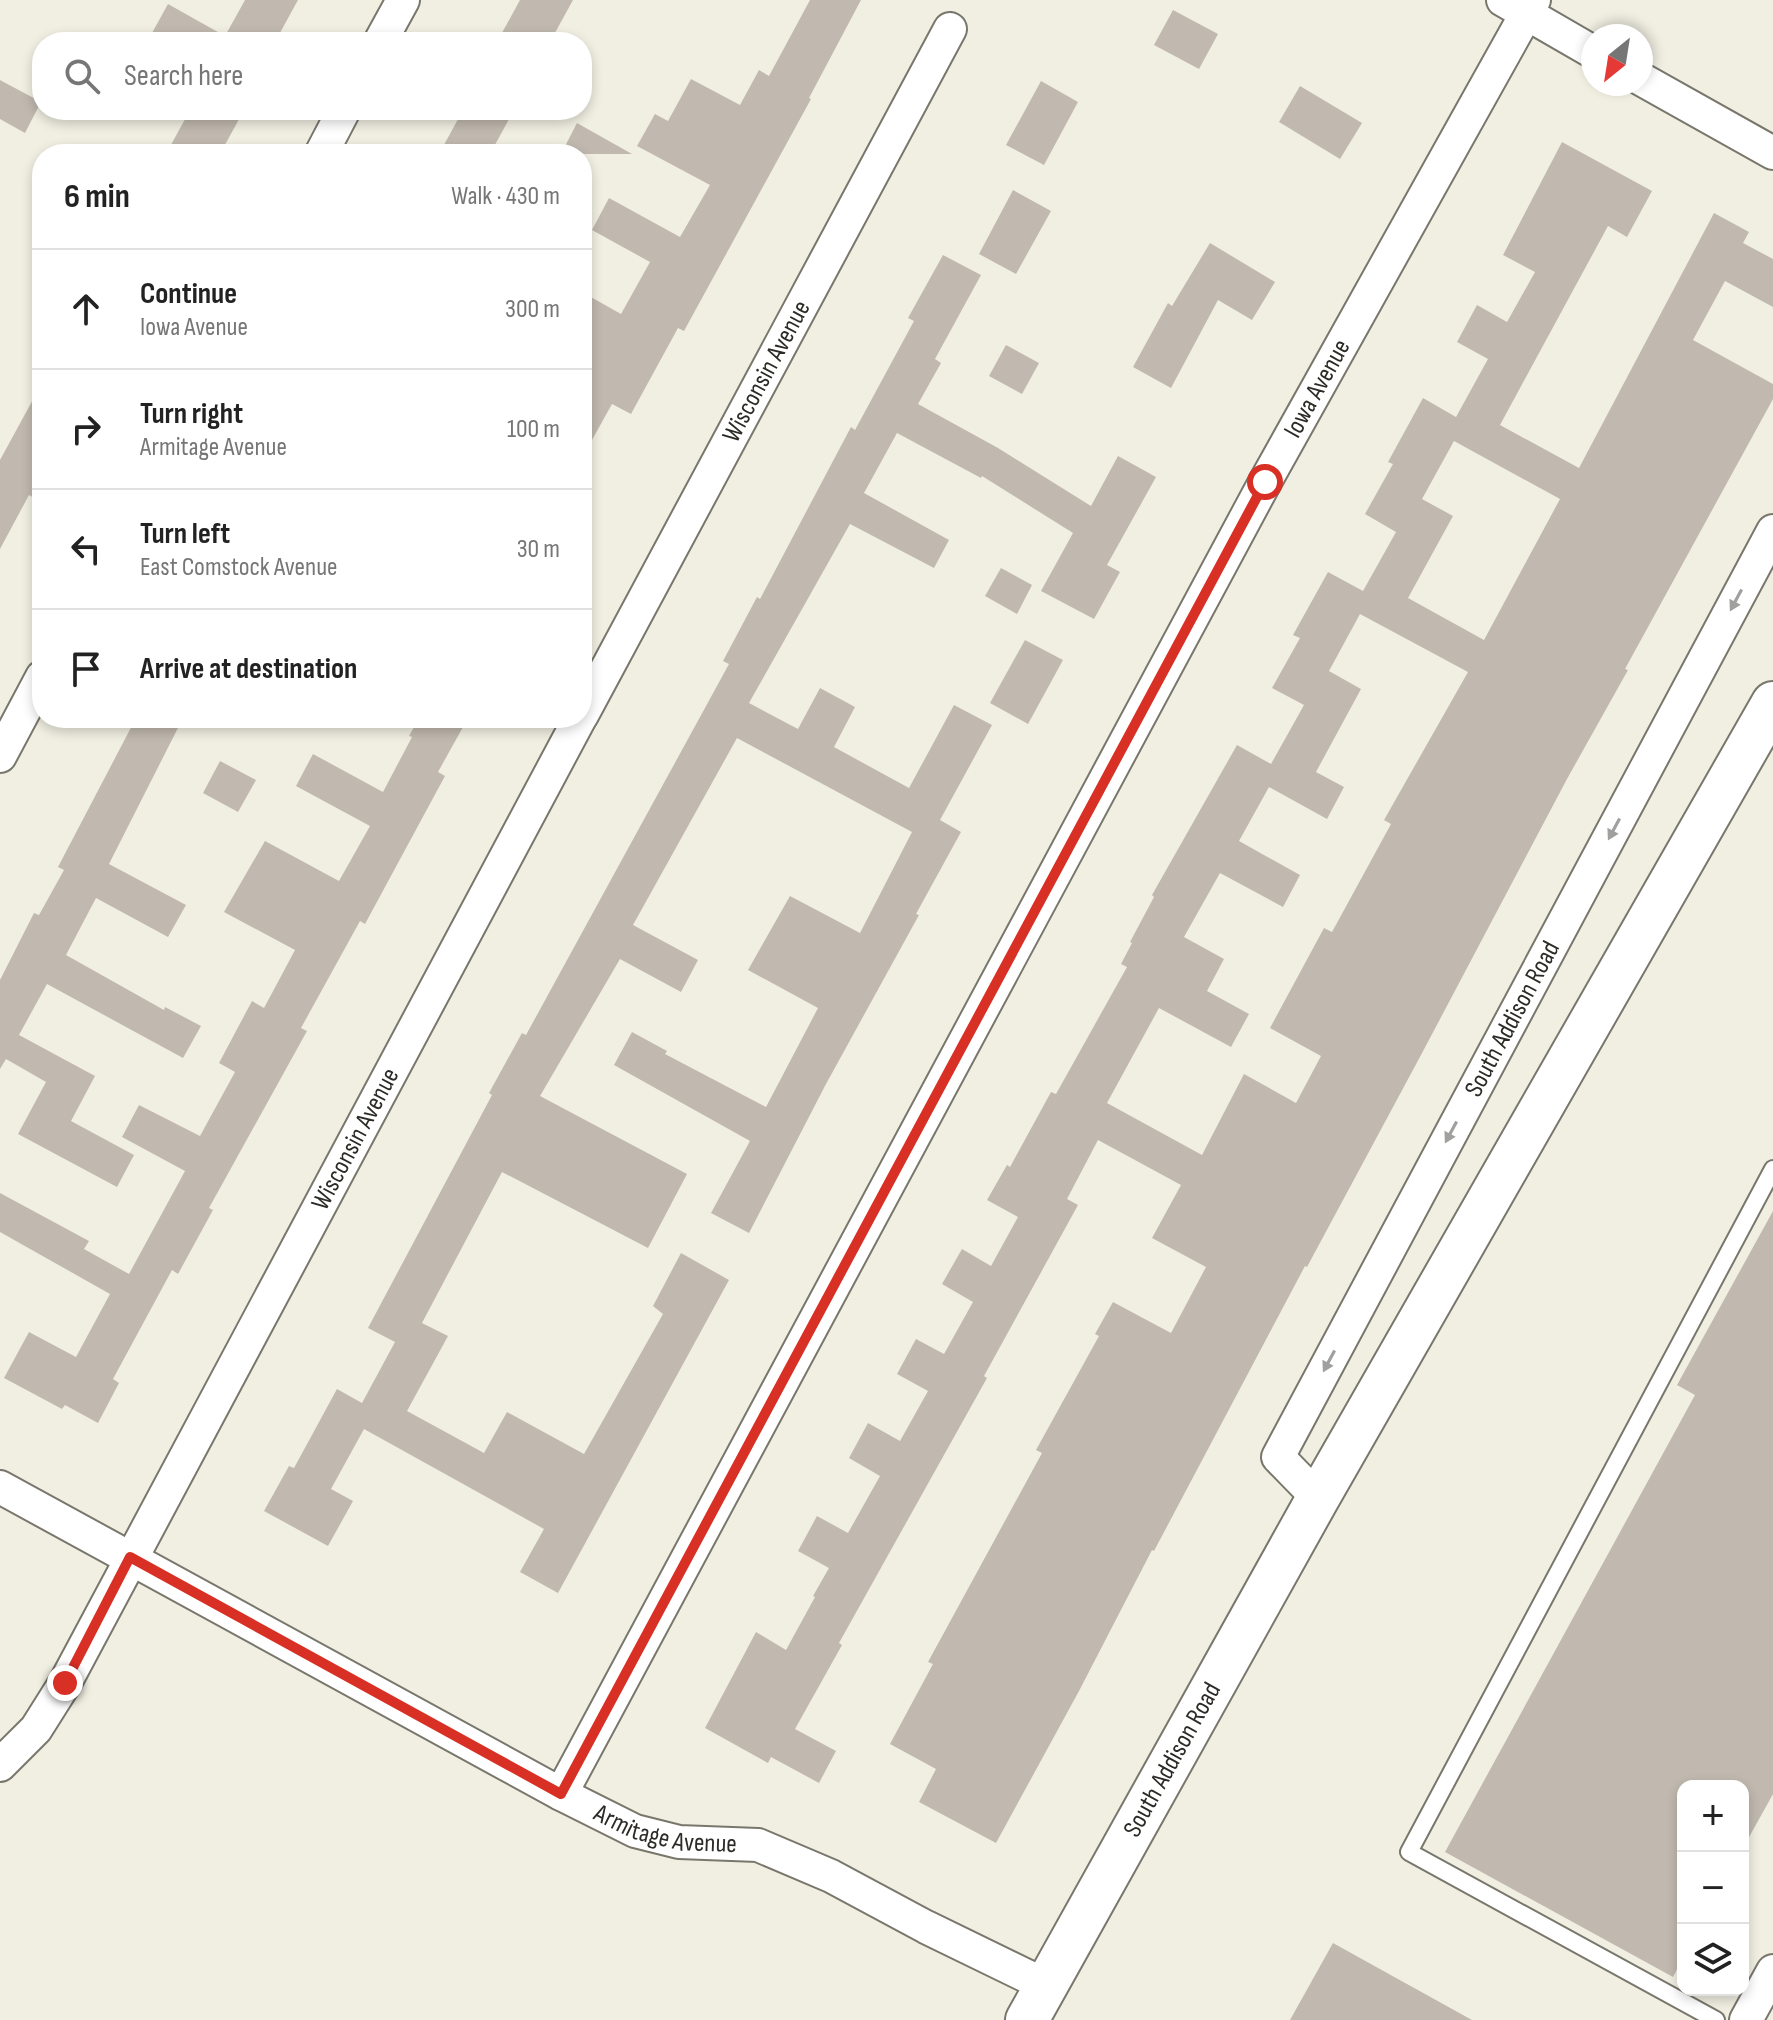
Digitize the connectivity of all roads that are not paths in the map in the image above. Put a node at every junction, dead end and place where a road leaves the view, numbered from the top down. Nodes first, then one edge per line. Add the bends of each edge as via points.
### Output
1 (403, 0) edge
2 (1521, 5) edge
3 (950, 29) dead end
4 (385, 32) edge
5 (1581, 44) edge
6 (1653, 86) edge
7 (339, 120) edge
8 (326, 144) edge
9 (1773, 153) edge
10 (1773, 531) edge
11 (32, 696) edge
12 (592, 696) edge
13 (1773, 703) edge
14 (575, 728) edge
15 (0, 756) edge
16 (1773, 1169) edge
17 (0, 1487) edge
18 (1318, 1498) junction
19 (130, 1557) junction
20 (0, 1765) edge
21 (561, 1794) junction
22 (1773, 1971) edge
23 (1036, 2003) edge
24 (1716, 2020) edge
25 (1746, 2020) edge

1 - 4 street
2 - 5 street
2 - 21 street, Iowa Avenue
3 - 12 street, Wisconsin Avenue
6 - 9 street
7 - 8 street
10 -> 18 street, South Addison Road via 1278,1457
11 - 15 street
13 - 18 street, South Addison Road
14 - 19 street, Wisconsin Avenue
16 - 24 lane via 1409,1852
17 - 19 street, Armitage Avenue
18 - 23 street, South Addison Road
19 - 20 street, Wisconsin Avenue via 36,1729
19 - 21 street, Armitage Avenue
21 - 23 street, Armitage Avenue via 635,1831 679,1842 758,1845 831,1876 926,1927
22 - 25 street

